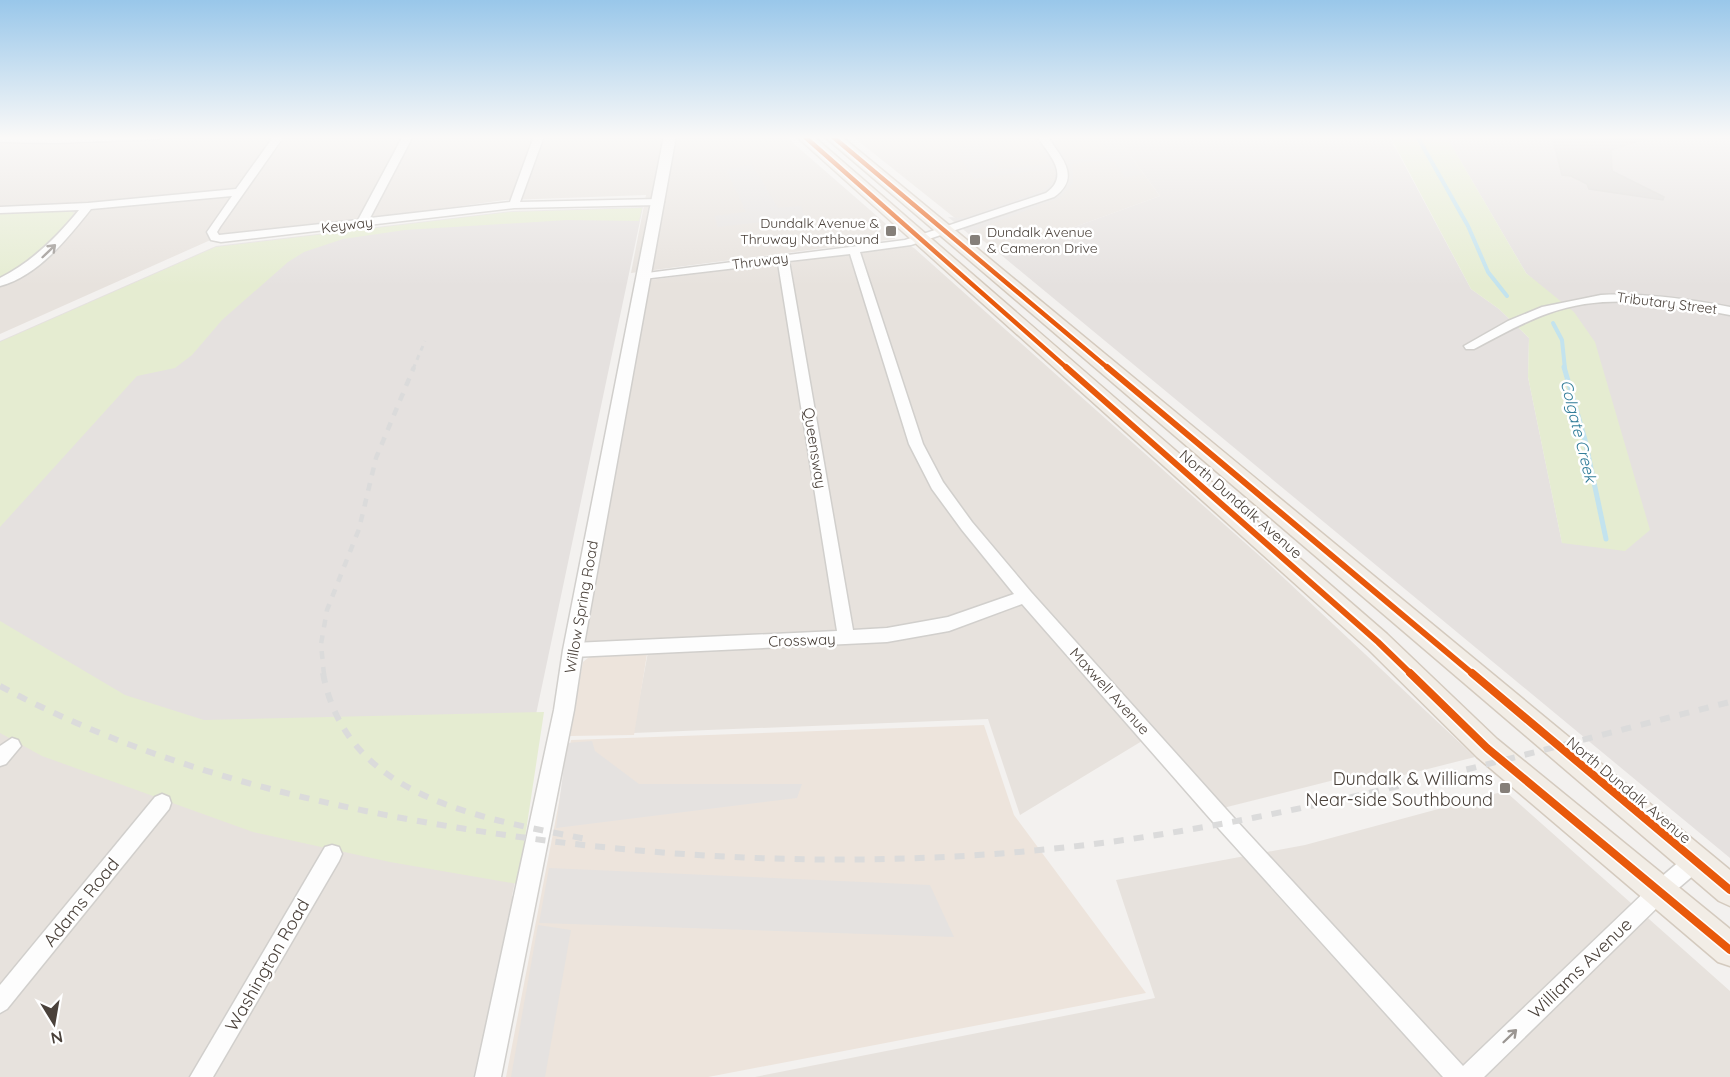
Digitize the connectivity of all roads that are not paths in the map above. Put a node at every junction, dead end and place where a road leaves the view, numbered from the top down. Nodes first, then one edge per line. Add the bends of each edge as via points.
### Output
1 (243, 186) edge
2 (382, 186) edge
3 (520, 186) edge
4 (662, 186) edge
5 (861, 186) edge
6 (893, 186) edge
7 (1062, 186) edge
8 (239, 192) junction
9 (659, 202) junction
10 (513, 205) junction
11 (88, 206) junction
12 (0, 210) edge
13 (363, 223) junction
14 (946, 230) junction
15 (920, 239) junction
16 (854, 250) junction
17 (783, 258) junction
18 (643, 276) junction
19 (0, 283) edge
20 (1730, 310) edge
21 (1470, 346) dead end
22 (1025, 596) junction
23 (846, 638) junction
24 (573, 650) junction
25 (162, 803) dead end
26 (332, 854) dead end
27 (1695, 861) junction
28 (1730, 890) edge
29 (1660, 891) junction
30 (1730, 950) edge
31 (0, 1002) edge
32 (201, 1077) edge
33 (488, 1077) edge
34 (1458, 1077) edge
35 (1468, 1077) edge

1 - 8 street
2 - 13 street
3 - 10 street
4 - 9 street, Willow Spring Road
5 - 15 main road, North Dundalk Avenue
6 - 14 main road, North Dundalk Avenue
7 - 14 street, Thruway via 1050,195
8 - 11 street
8 - 13 street, Keyway via 212,232 215,238
9 - 10 street, Keyway
9 - 18 street, Willow Spring Road
10 - 13 street, Keyway
11 - 12 street
19 -> 11 street via 48,252
14 - 15 street, Thruway
14 - 27 main road, North Dundalk Avenue
15 - 16 street, Thruway
15 - 29 main road, North Dundalk Avenue via 1378,642 1486,748
16 - 17 street, Thruway
16 - 22 street, Maxwell Avenue via 923,461 967,526
17 - 18 street, Thruway
17 - 23 street, Queensway
18 - 24 street, Willow Spring Road
20 - 21 street, Tributary Street via 1641,297 1598,298 1555,306
22 - 23 street, Crossway via 938,627
22 - 34 street, Maxwell Avenue
23 - 24 street, Crossway
24 - 33 street, Willow Spring Road via 529,889
25 - 31 street, Adams Road
26 - 32 street, Washington Road
27 - 28 main road, North Dundalk Avenue
27 - 29 street, Williams Avenue
29 - 30 main road, North Dundalk Avenue
35 -> 29 street, Williams Avenue

